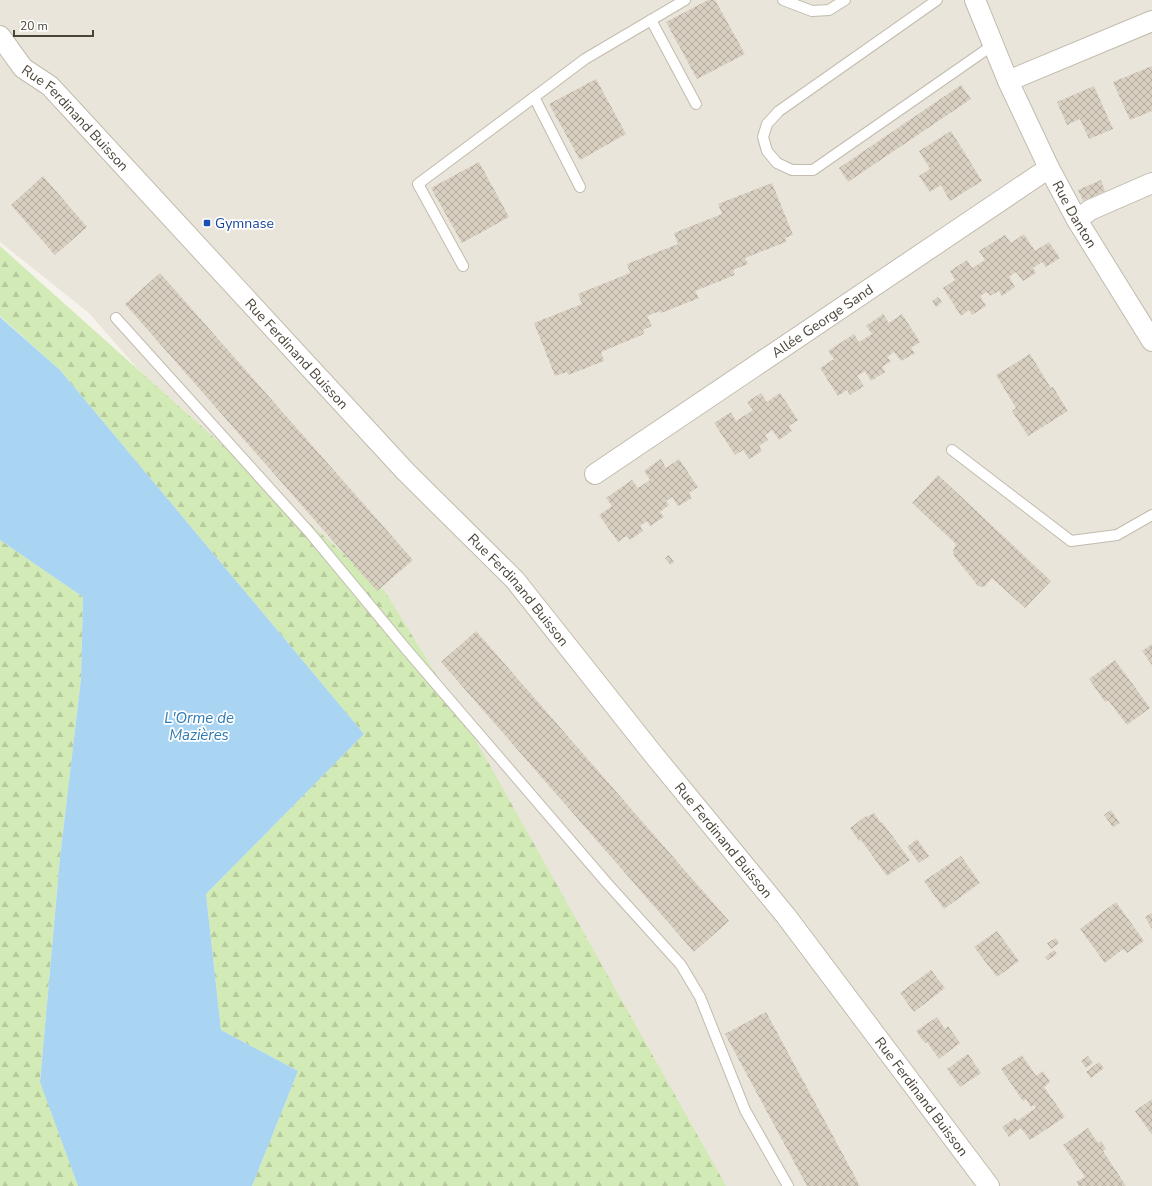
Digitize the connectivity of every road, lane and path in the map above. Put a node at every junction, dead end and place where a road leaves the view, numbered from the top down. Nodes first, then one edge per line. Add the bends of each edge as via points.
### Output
1 (685, 0) edge
2 (783, 0) edge
3 (845, 0) edge
4 (937, 0) edge
5 (975, 0) edge
6 (651, 20) junction
7 (1152, 21) edge
8 (0, 36) edge
9 (993, 45) junction
10 (1008, 81) junction
11 (534, 97) junction
12 (696, 104) dead end
13 (1049, 168) junction
14 (1152, 183) edge
15 (580, 187) dead end
16 (1077, 220) junction
17 (462, 266) dead end
18 (116, 318) dead end
19 (1149, 331) edge
20 (952, 450) dead end
21 (594, 474) dead end
22 (1152, 515) edge
23 (788, 1186) edge
24 (989, 1186) edge

1 - 6 lane
2 - 3 lane via 812,11 829,10
4 - 9 lane via 771,119 767,124 764,138 767,151 777,163 792,170 812,170
5 - 9 street, Rue Danton
6 - 11 lane via 585,59
6 - 12 lane
7 - 10 street
8 - 24 street, Rue Ferdinand Buisson via 23,68 50,86 406,472 515,580 786,916
9 - 10 street, Rue Danton
10 - 13 street, Rue Danton
11 - 15 lane
11 - 17 lane via 418,184
13 - 16 street, Rue Danton
13 - 21 street, Allée George Sand
14 - 16 street via 1090,210
16 - 19 street, Rue Danton
18 - 23 lane via 310,533 416,661 681,965 700,997 744,1110
20 - 22 lane via 1071,541 1117,535

